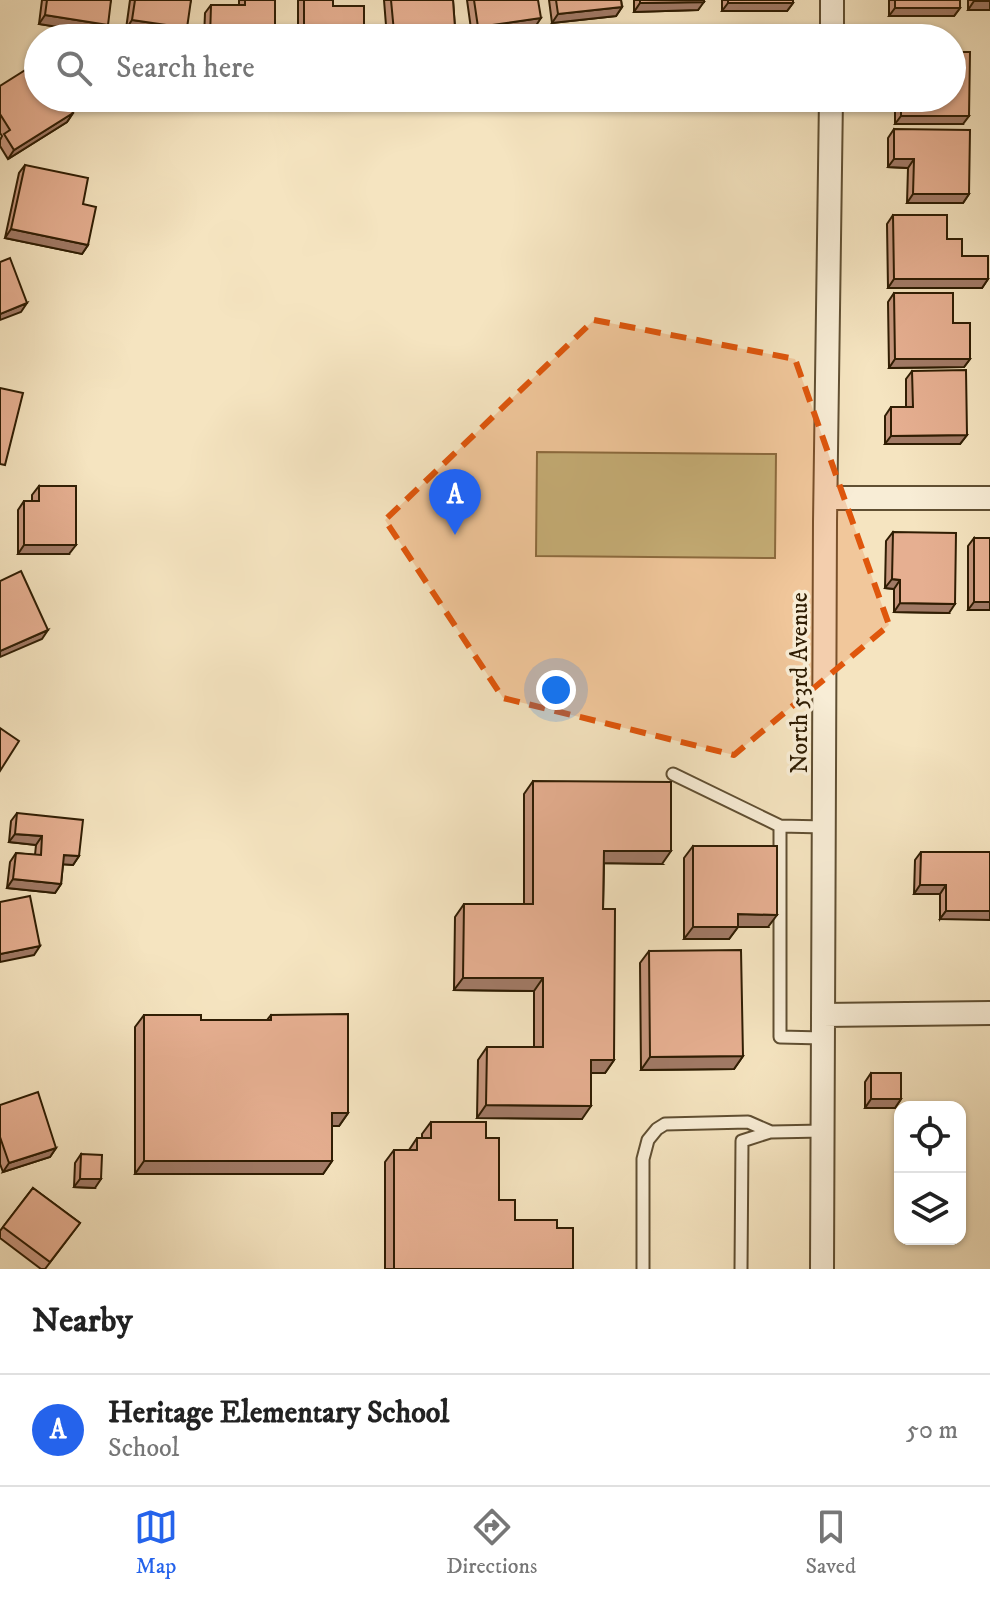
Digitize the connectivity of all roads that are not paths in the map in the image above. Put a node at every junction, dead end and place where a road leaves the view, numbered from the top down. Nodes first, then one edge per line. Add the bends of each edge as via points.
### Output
1 (832, 0) edge
2 (832, 24) edge
3 (831, 112) edge
4 (826, 498) junction
5 (990, 498) edge
6 (673, 774) dead end
7 (780, 826) junction
8 (825, 828) junction
9 (990, 1013) edge
10 (823, 1026) junction
11 (823, 1131) junction
12 (771, 1132) junction
13 (643, 1269) edge
14 (741, 1269) edge
15 (822, 1269) edge

1 - 2 street
3 - 4 street, North 53rd Avenue
4 - 5 street
4 - 8 street, North 53rd Avenue
6 - 7 lane
7 - 8 lane
7 - 10 lane via 780,1037
8 - 10 street, North 53rd Avenue
9 - 10 street
10 - 11 street, North 53rd Avenue
11 - 12 lane
11 - 15 street, North 53rd Avenue
12 - 13 lane via 748,1122 665,1124 657,1129 643,1159
12 - 14 lane via 742,1141

